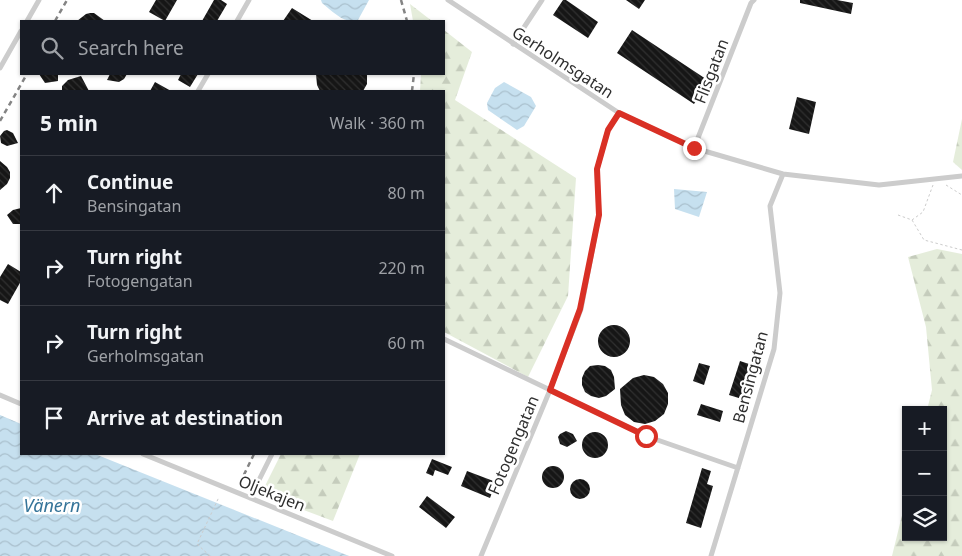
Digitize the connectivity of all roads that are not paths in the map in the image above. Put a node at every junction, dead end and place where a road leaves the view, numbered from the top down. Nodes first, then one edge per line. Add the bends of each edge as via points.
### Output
1 (39, 0) edge
2 (250, 0) edge
3 (448, 0) edge
4 (542, 0) edge
5 (753, 1) edge
6 (28, 20) edge
7 (238, 20) edge
8 (20, 33) edge
9 (513, 44) junction
10 (0, 68) edge
11 (207, 75) edge
12 (199, 90) edge
13 (619, 113) junction
14 (694, 148) junction
15 (783, 174) junction
16 (962, 176) edge
17 (445, 339) edge
18 (550, 390) junction
19 (0, 395) edge
20 (20, 403) edge
21 (145, 455) edge
22 (272, 455) edge
23 (738, 468) junction
24 (250, 498) junction
25 (392, 556) edge
26 (481, 556) edge
27 (711, 556) edge

1 - 6 lane
2 - 7 lane
3 - 9 lane, Gerholmsgatan
4 - 9 lane
5 - 14 lane, Flisgatan
8 - 10 lane
9 - 13 lane, Gerholmsgatan
11 - 12 lane
13 - 14 lane, Gerholmsgatan
13 - 18 lane, Fotogengatan via 608,130 597,169 599,215 580,309
14 - 15 lane, Gerholmsgatan
15 - 16 lane, Gerholmsgatan via 879,185
15 - 23 lane, Bensingatan via 770,206 780,293 774,349
17 - 18 lane
18 - 23 lane via 646,436
18 - 26 lane, Fotogengatan
19 - 20 lane
21 - 24 lane, Oljekajen
22 - 24 lane
23 - 27 lane, Bensingatan
24 - 25 lane, Oljekajen

